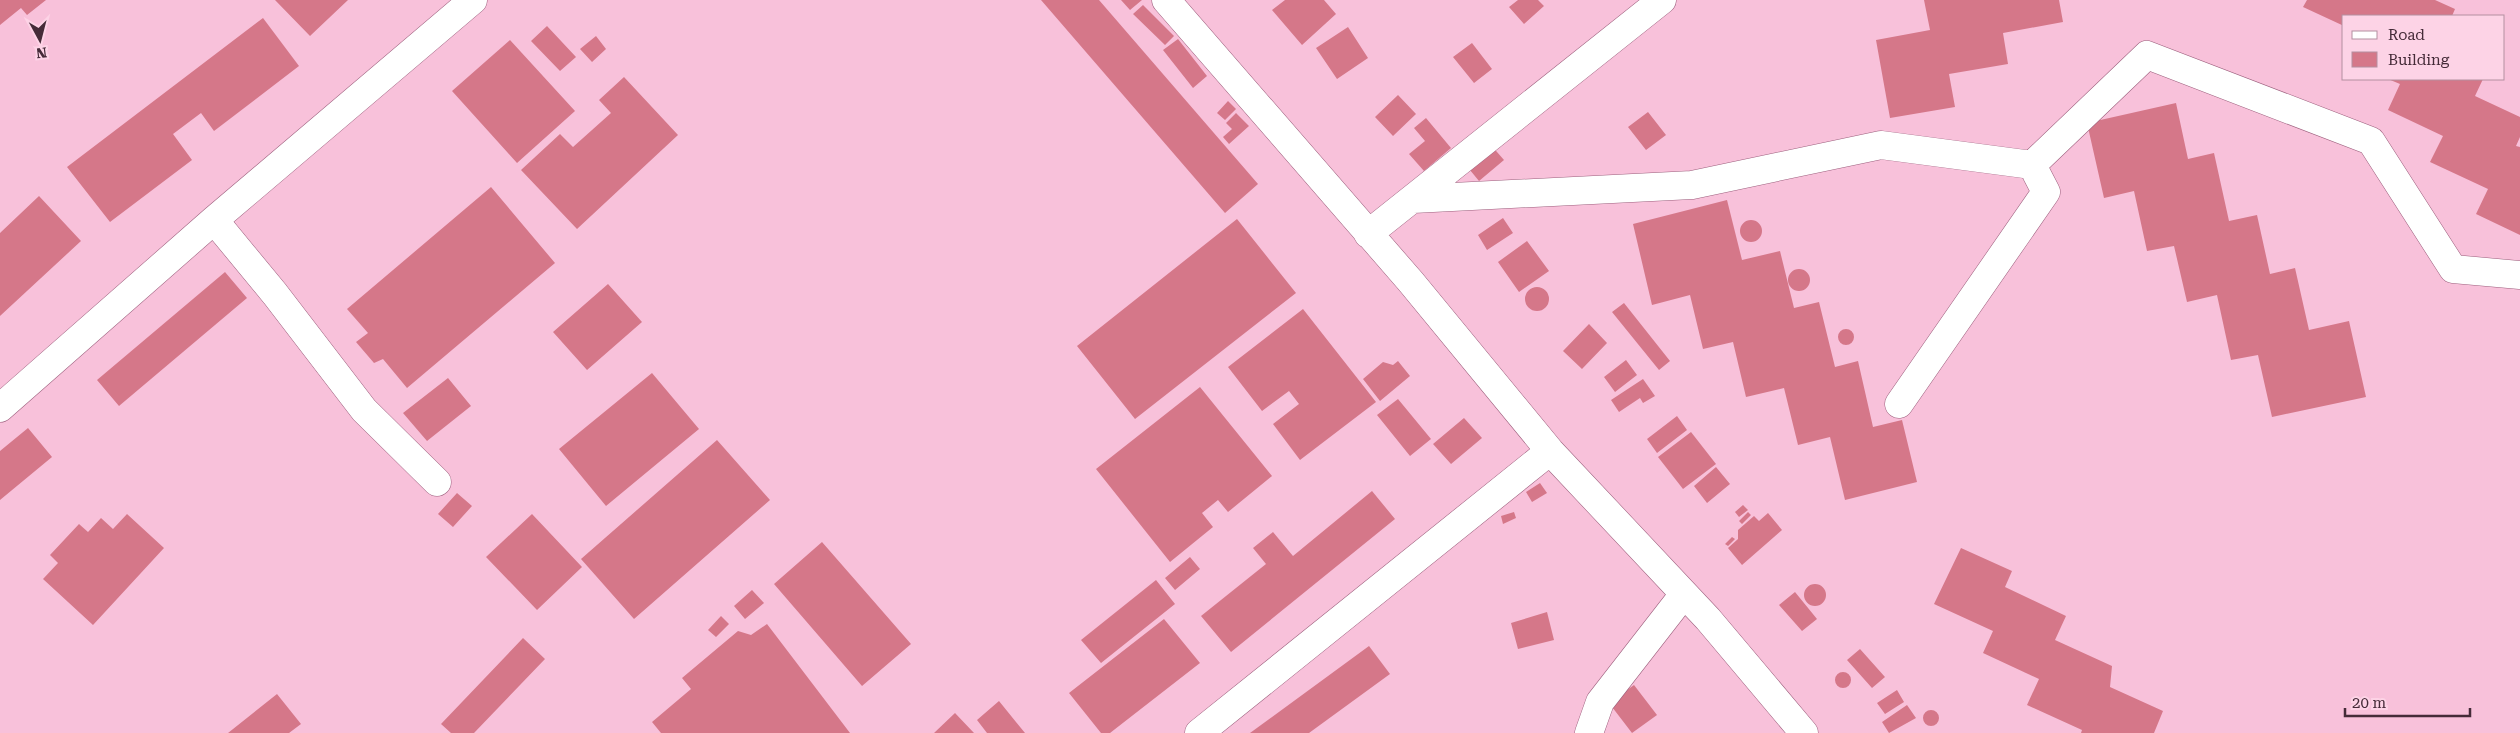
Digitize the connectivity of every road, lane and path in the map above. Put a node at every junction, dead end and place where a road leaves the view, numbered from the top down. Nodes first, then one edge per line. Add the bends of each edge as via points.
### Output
1 (473, 0) edge
2 (1166, 0) edge
3 (1662, 0) edge
4 (2032, 165) junction
5 (1413, 198) junction
6 (214, 220) junction
7 (1368, 234) junction
8 (2520, 275) edge
9 (1899, 404) dead end
10 (0, 408) edge
11 (1550, 451) junction
12 (436, 482) dead end
13 (1684, 594) junction
14 (1199, 733) edge
15 (1589, 733) edge
16 (1804, 733) edge

1 - 6 street
2 - 7 street
3 - 5 street
4 - 5 street via 1881,145 1692,184
4 - 8 street via 2147,55 2371,141 2453,268
4 - 9 street via 2046,192
5 - 7 street
6 - 10 street
6 - 12 street via 364,410
7 - 11 street
11 - 13 street
11 - 14 street
13 - 15 street via 1600,702
13 - 16 street

